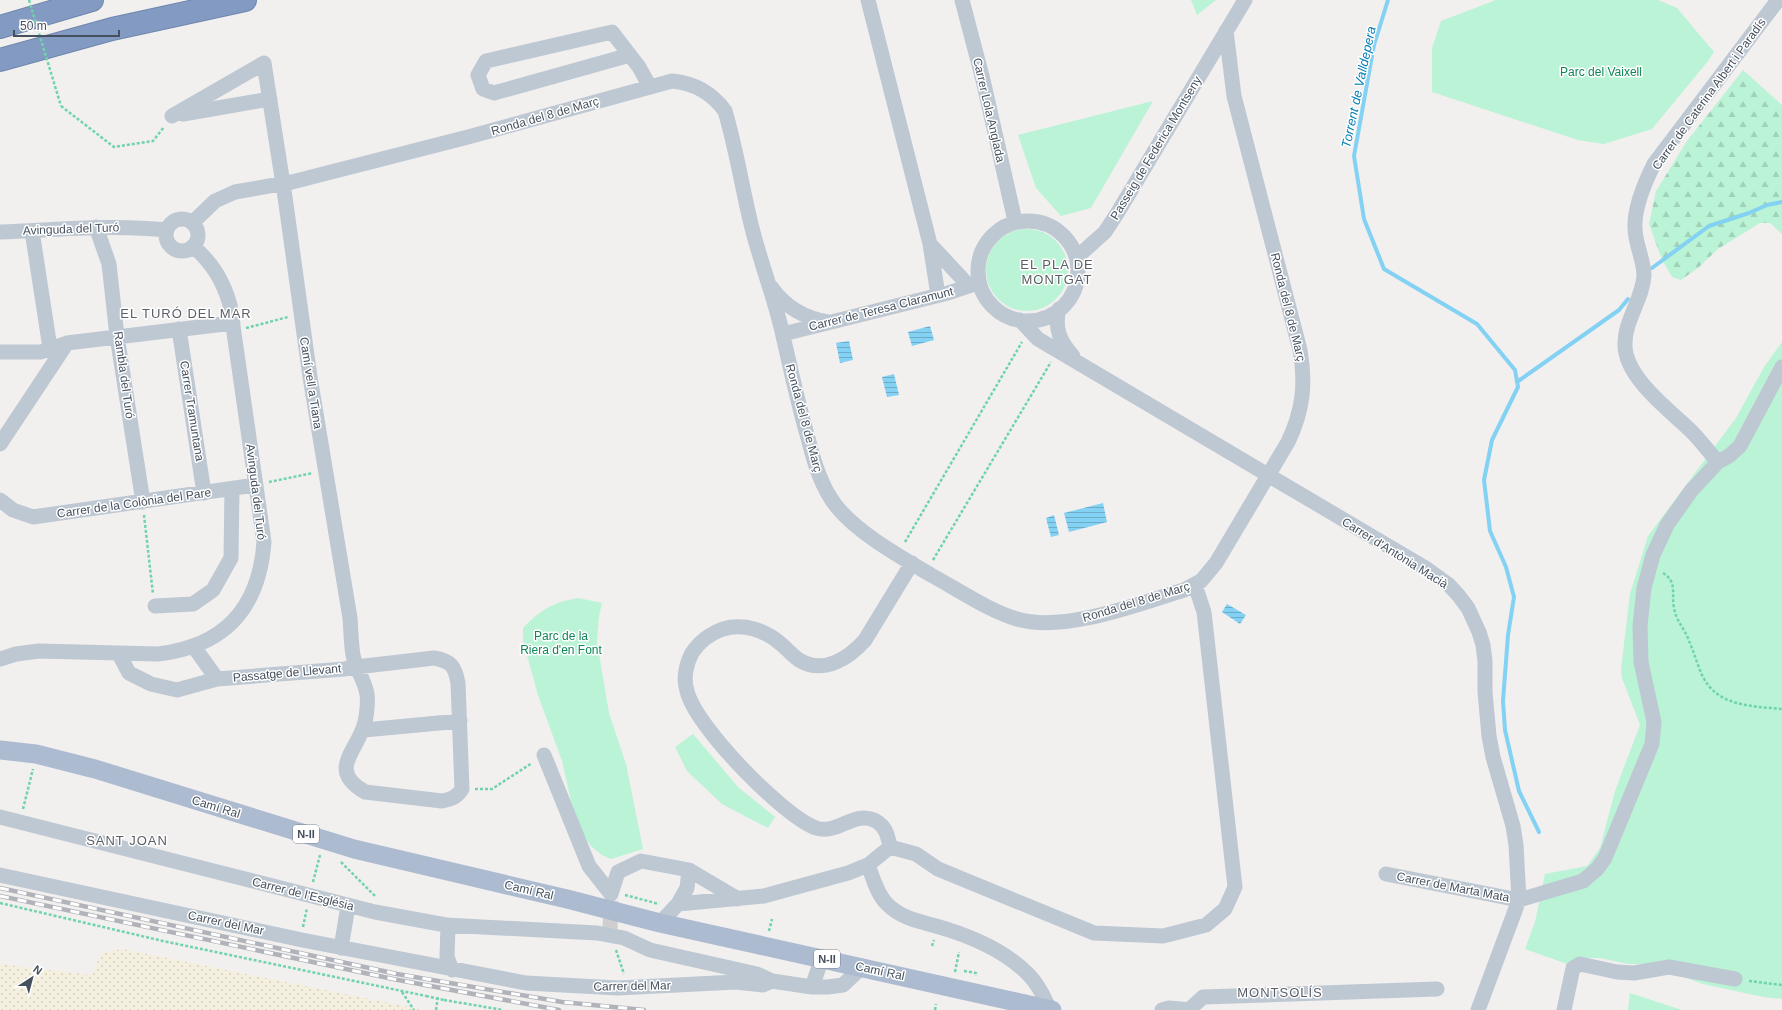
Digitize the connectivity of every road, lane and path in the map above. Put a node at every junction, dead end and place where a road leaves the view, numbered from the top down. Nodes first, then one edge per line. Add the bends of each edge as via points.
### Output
1 (29, 0) edge
2 (92, 0) edge
3 (245, 0) edge
4 (868, 0) edge
5 (962, 0) edge
6 (1245, 0) edge
7 (1775, 5) edge
8 (0, 27) edge
9 (1226, 31) junction
10 (630, 55) junction
11 (0, 60) edge
12 (650, 87) junction
13 (270, 99) junction
14 (172, 116) junction
15 (283, 183) junction
16 (1015, 221) junction
17 (192, 223) junction
18 (96, 227) junction
19 (167, 230) junction
20 (32, 231) junction
21 (0, 232) edge
22 (930, 244) junction
23 (193, 246) junction
24 (1077, 257) junction
25 (768, 284) junction
26 (974, 285) junction
27 (938, 295) junction
28 (1059, 310) junction
29 (301, 314) junction
30 (1020, 320) junction
31 (829, 323) junction
32 (233, 327) junction
33 (179, 329) junction
34 (783, 334) junction
35 (118, 336) junction
36 (1024, 340) dead end
37 (68, 343) junction
38 (50, 348) junction
39 (0, 352) edge
40 (1053, 358) dead end
41 (1080, 364) junction
42 (1782, 367) edge
43 (0, 444) edge
44 (1718, 462) junction
45 (325, 471) junction
46 (1268, 475) junction
47 (256, 485) junction
48 (232, 489) junction
49 (204, 493) junction
50 (0, 500) edge
51 (143, 502) junction
52 (905, 542) dead end
53 (933, 560) dead end
54 (912, 563) junction
55 (1650, 566) junction
56 (1195, 584) junction
57 (154, 606) joint
58 (194, 647) junction
59 (119, 654) junction
60 (0, 659) edge
61 (356, 667) junction
62 (217, 679) junction
63 (1782, 709) edge
64 (460, 721) junction
65 (364, 730) junction
66 (4, 751) edge
67 (544, 755) joint
68 (33, 767) dead end
69 (462, 789) junction
70 (0, 817) edge
71 (20, 822) junction
72 (890, 847) junction
73 (320, 855) dead end
74 (341, 862) dead end
75 (868, 865) junction
76 (689, 870) junction
77 (1386, 874) dead end
78 (0, 875) edge
79 (309, 896) junction
80 (631, 897) dead end
81 (738, 898) junction
82 (1519, 900) junction
83 (0, 903) edge
84 (659, 904) dead end
85 (678, 904) junction
86 (348, 906) junction
87 (394, 916) junction
88 (772, 920) dead end
89 (660, 923) junction
90 (448, 926) junction
91 (611, 932) junction
92 (768, 935) dead end
93 (300, 939) junction
94 (933, 941) dead end
95 (932, 946) dead end
96 (342, 948) junction
97 (959, 952) dead end
98 (822, 958) junction
99 (862, 967) junction
100 (452, 970) junction
101 (964, 970) dead end
102 (976, 973) dead end
103 (955, 974) dead end
104 (624, 975) dead end
105 (1735, 979) joint
106 (772, 981) junction
107 (812, 986) junction
108 (1782, 986) edge
109 (1437, 989) dead end
110 (402, 991) junction
111 (438, 996) dead end
112 (936, 1004) dead end
113 (414, 1010) edge
114 (436, 1010) edge
115 (503, 1010) edge
116 (935, 1010) edge
117 (1051, 1010) edge
118 (1162, 1010) edge
119 (1191, 1010) edge
120 (1478, 1010) edge
121 (1564, 1010) edge

1 - 14 path, bridge via 61,106 114,147 152,141
2 - 8 highway
3 - 11 highway via 112,29
4 - 22 street
5 - 16 street, Carrer Lola Anglada
6 - 9 street
7 - 44 street, Carrer de Caterina Albert i Paradís via 1654,164 1637,210 1635,227 1644,275 1626,334 1624,346 1628,362 1649,391 1693,432
9 - 24 street, Passeig de Federica Montseny via 1118,212 1104,232
9 - 46 street, Ronda del 8 de Març via 1234,96 1302,364 1301,409 1288,442
10 - 10 street via 494,93 483,89 478,75 486,61 612,32
10 - 12 street
12 - 15 street, Ronda del 8 de Març via 468,138
12 - 25 street, Ronda del 8 de Març via 672,81 682,82 711,95 724,111
13 - 14 street
13 - 14 street, Camí vell a Tiana via 264,63
13 - 15 street, Camí vell a Tiana
15 - 17 street, Ronda del 8 de Març via 235,192 207,207
15 - 29 street, Camí vell a Tiana
16 - 24 street via 1029,219 1042,222 1056,230 1068,242
16 - 26 street via 1002,228 992,238 982,254
17 - 19 street via 179,220 172,223
17 - 23 street via 197,233
18 - 19 street, Avinguda del Turó via 144,227
18 - 20 street, Avinguda del Turó
18 - 35 street, Rambla del Turó via 109,264
19 - 23 street via 166,238 172,247 183,250
20 - 21 street, Avinguda del Turó
20 - 38 street
22 - 26 street
22 - 27 street
23 - 32 street, Avinguda del Turó via 206,258 222,281 230,305
24 - 28 street via 1079,277
25 - 31 street, Ronda del 8 de Març via 790,307 816,320
25 - 34 street, Ronda del 8 de Març
26 - 27 street, Carrer de Teresa Claramunt
26 - 30 street via 994,307
27 - 31 street, Carrer de Teresa Claramunt
28 - 30 street via 1034,321
28 - 41 street, Carrer d'Antònia Macià via 1056,319 1061,340
29 - 32 path
29 - 45 street, Camí vell a Tiana
30 - 41 street, Carrer d'Antònia Macià via 1038,339
31 - 34 street, Carrer de Teresa Claramunt
32 - 33 street
32 - 47 street, Avinguda del Turó
33 - 35 street
33 - 49 street, Carrer Tramuntana
34 - 54 street, Ronda del 8 de Març via 814,462 826,491 836,506 859,528
35 - 37 street
35 - 51 street, Rambla del Turó
36 - 52 path
37 - 38 street
37 - 43 street
38 - 39 street via 41,352
40 - 53 path
41 - 46 street, Carrer d'Antònia Macià
42 - 44 street via 1740,446
44 - 55 street via 1691,491 1667,525
45 - 47 path
45 - 61 street, Camí vell a Tiana
46 - 56 street, Ronda del 8 de Març via 1216,563 1207,575
46 - 82 street, Carrer d'Antònia Macià via 1438,577 1449,585 1468,608 1483,645 1489,736 1513,826
47 - 48 street, Carrer de la Colònia del Pare
47 - 58 street, Avinguda del Turó via 264,542 262,562 254,590 235,618 208,640
48 - 49 street, Carrer de la Colònia del Pare
48 - 57 street via 231,558 214,590 193,604
49 - 51 street, Carrer de la Colònia del Pare
50 - 51 street, Carrer de la Colònia del Pare via 13,510 33,518
51 - 57 path
54 - 56 street, Ronda del 8 de Març via 1002,613 1046,624 1116,610 1184,590
54 - 72 street via 865,640 839,662 808,665 762,632 741,626 729,627 708,636 694,650 686,669 685,679 690,702 702,720 734,760 775,799 807,824 823,830 860,818 873,820 885,828
55 - 63 path via 1672,582 1673,607 1677,620 1688,637 1703,676 1715,693 1728,701
55 - 82 street via 1644,588 1640,626 1641,662 1654,722 1652,744 1605,858 1597,869 1590,877 1573,885
56 - 72 street via 1204,612 1235,887 1225,909 1206,925 1163,936 1094,933 938,869 916,854
58 - 59 street, Avinguda del Turó via 158,654
58 - 62 street, Passatge de Llevant
59 - 60 street, Avinguda del Turó via 39,651
59 - 62 street, Passatge de Llevant via 128,673 151,684 177,690
61 - 62 street, Passatge de Llevant
61 - 64 street, Passatge de Llevant via 434,658 445,660 452,665 456,673
61 - 65 street, Passatge de Llevant via 367,691 368,705
64 - 65 street
64 - 69 street, Passatge de Llevant
65 - 69 street, Passatge de Llevant via 345,766 347,777 354,786 365,792 442,801 453,799
66 - 89 main road, Camí Ral / N-II via 36,754 95,768 354,849
67 - 69 path via 492,789
67 - 76 street via 589,866 611,894 618,872 641,861
68 - 71 path
70 - 71 street, Carrer de l'Església
71 - 79 street, Carrer de l'Església
72 - 75 street
73 - 79 path
74 - 87 path
75 - 81 street via 782,892
75 - 117 street via 878,891 886,903 899,914 989,946 1028,974
76 - 81 street
76 - 85 street via 686,888
77 - 82 street, Carrer de Marta Mata
78 - 93 street, Carrer del Mar
79 - 86 street, Carrer de l'Església
79 - 93 path
80 - 84 path
81 - 85 street
82 - 120 street
83 - 110 path
85 - 89 street
86 - 87 street, Carrer de l'Església
86 - 96 street
87 - 90 street, Carrer de l'Església
88 - 92 path
89 - 98 main road, Camí Ral / N-II
90 - 91 street, Carrer de l'Església
90 - 100 street via 447,957
91 - 104 path
91 - 106 street, Carrer de l'Església via 650,950 757,974
93 - 96 street, Carrer del Mar
94 - 95 path
96 - 100 street, Carrer del Mar
97 - 103 path
98 - 99 main road, Camí Ral / N-II
98 - 107 street
99 - 107 street, Carrer del Mar via 843,985
99 - 117 main road, Camí Ral / N-II
100 - 106 street, Carrer del Mar via 526,983 618,988 736,982 763,984
101 - 102 path
105 - 108 path
105 - 121 street via 1669,967 1634,973 1580,964 1573,968
106 - 107 street, Carrer del Mar
109 - 119 street via 1203,997
110 - 113 path
110 - 115 path, bridge
111 - 114 path
112 - 116 path
118 - 119 street

